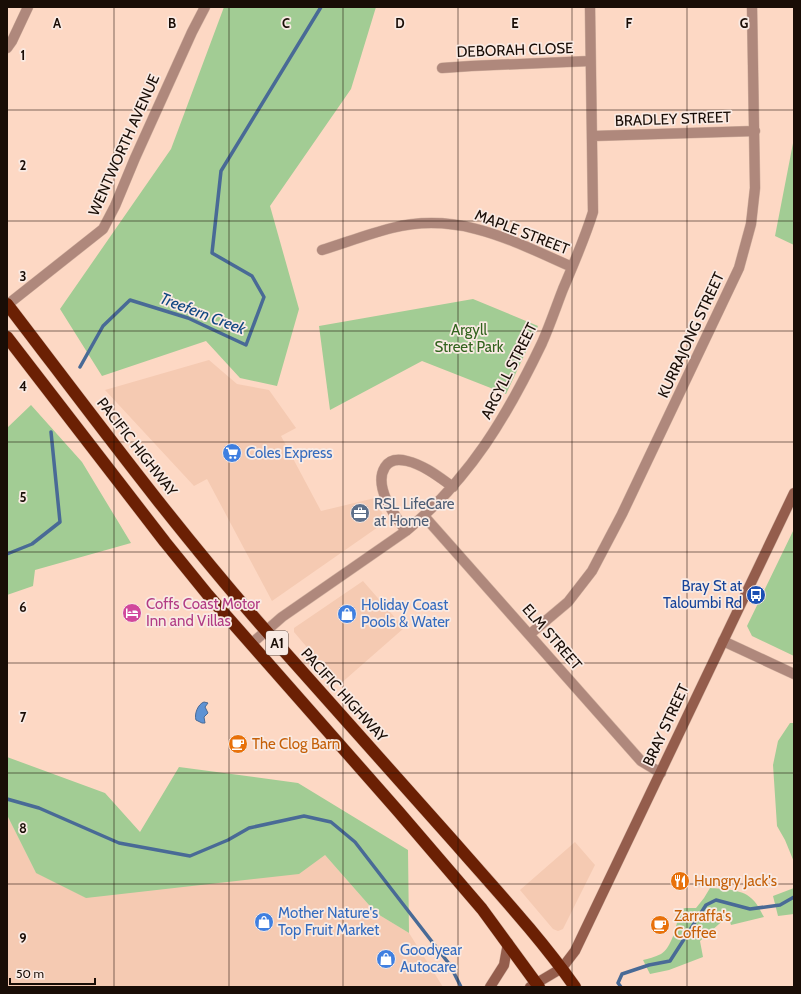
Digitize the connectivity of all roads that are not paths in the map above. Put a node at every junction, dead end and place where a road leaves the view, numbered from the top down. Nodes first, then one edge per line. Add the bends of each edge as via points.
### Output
1 (28, 7) edge
2 (205, 7) edge
3 (590, 7) edge
4 (752, 7) edge
5 (7, 48) edge
6 (590, 62) junction
7 (442, 68) dead end
8 (754, 131) junction
9 (592, 136) junction
10 (322, 250) dead end
11 (572, 268) junction
12 (7, 304) edge
13 (7, 337) edge
14 (453, 487) junction
15 (794, 493) edge
16 (424, 516) junction
17 (406, 531) junction
18 (266, 631) junction
19 (530, 634) junction
20 (723, 641) junction
21 (251, 644) junction
22 (794, 674) edge
23 (661, 773) junction
24 (508, 943) junction
25 (562, 968) junction
26 (535, 986) edge
27 (490, 987) edge
28 (575, 987) edge

1 - 5 street
2 - 12 street, WENTWORTH AVENUE via 103,229
3 - 6 street, ARGYLL STREET
4 - 8 street, KURRAJONG STREET
6 - 7 street, DEBORAH CLOSE
6 - 9 street, ARGYLL STREET
8 - 9 street, BRADLEY STREET
8 - 19 street, KURRAJONG STREET via 754,207 735,278 626,507 592,571 568,602
9 - 11 street, ARGYLL STREET via 593,212
10 - 11 street, MAPLE STREET via 393,228 427,223 446,224 485,231
11 - 14 street, ARGYLL STREET via 543,342 514,397 491,436
12 - 18 highway, PACIFIC HIGHWAY / A1 via 194,547
13 - 21 highway, A1 via 165,542
14 - 16 street, ARGYLL STREET
14 - 17 street via 406,460 387,463 381,478 383,492
15 - 20 street, BRAY STREET
16 - 17 street, ARGYLL STREET
16 - 19 street, ELM STREET
17 - 18 street, ARGYLL STREET via 282,617
18 - 21 street, ARGYLL STREET
18 - 25 highway, PACIFIC HIGHWAY / A1 via 512,908
19 - 23 street, ELM STREET via 641,761
20 - 22 street
20 - 23 street, BRAY STREET
21 - 24 highway, A1 via 398,811
23 - 25 street, BRAY STREET via 575,951
24 - 26 highway, A1
24 - 27 street via 504,965
25 - 26 street
25 - 28 highway, PACIFIC HIGHWAY / A1

